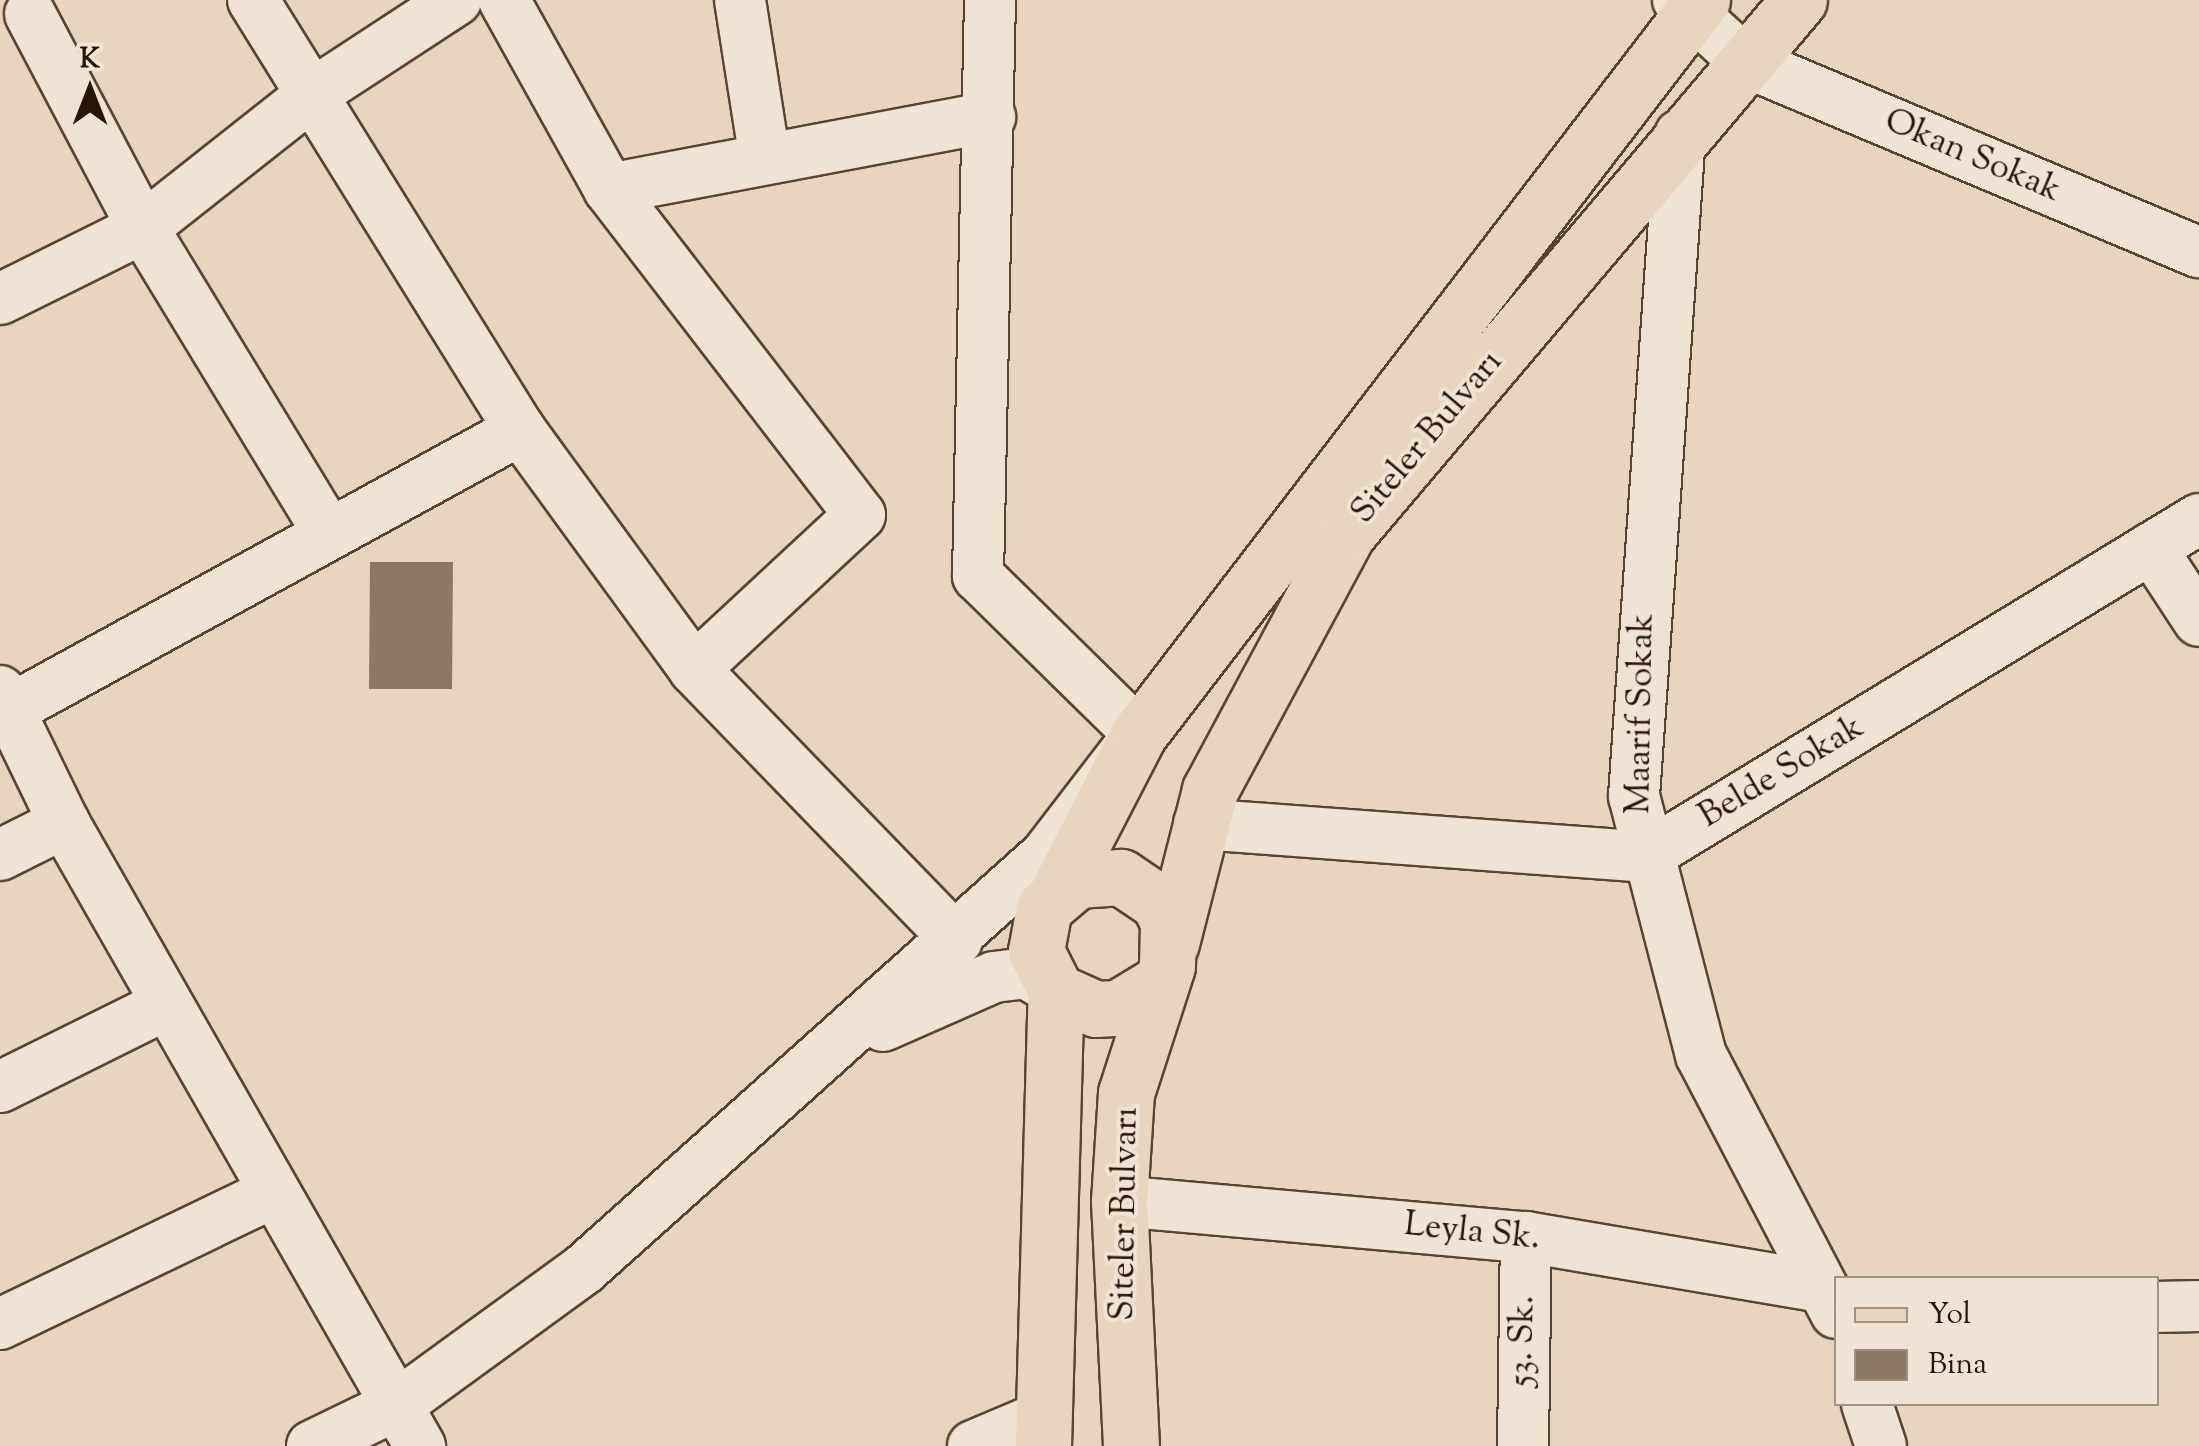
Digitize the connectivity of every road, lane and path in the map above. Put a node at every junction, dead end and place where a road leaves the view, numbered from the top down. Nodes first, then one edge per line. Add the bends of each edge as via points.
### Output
1 (254, 0) edge
2 (456, 0) edge
3 (504, 0) edge
4 (740, 0) edge
5 (990, 0) edge
6 (1799, 0) edge
7 (1691, 4) edge
8 (30, 14) dead end
9 (1746, 62) junction
10 (314, 93) junction
11 (990, 117) junction
12 (1680, 135) junction
13 (764, 153) junction
14 (609, 190) junction
15 (142, 228) junction
16 (2199, 252) edge
17 (0, 299) edge
18 (520, 430) junction
19 (2199, 519) edge
20 (329, 534) junction
21 (2151, 548) junction
22 (2199, 621) edge
23 (694, 669) junction
24 (4, 700) edge
25 (1139, 734) junction
26 (64, 823) junction
27 (1199, 824) junction
28 (0, 855) edge
29 (1644, 857) junction
30 (1058, 891) junction
31 (957, 940) junction
32 (1163, 964) junction
33 (1056, 990) junction
34 (167, 1004) junction
35 (837, 1047) junction
36 (0, 1087) edge
37 (274, 1192) junction
38 (1119, 1200) junction
39 (1526, 1237) junction
40 (1832, 1304) edge
41 (2159, 1306) edge
42 (2199, 1306) edge
43 (0, 1324) edge
44 (1868, 1406) edge
45 (408, 1425) edge
46 (1043, 1431) edge
47 (312, 1446) edge
48 (973, 1446) edge
49 (1131, 1446) edge
50 (1522, 1446) edge
51 (1882, 1446) edge

1 - 10 street
2 - 10 street
3 - 14 street
4 - 13 street
5 - 11 street
6 - 9 main road, Siteler Bulvarı
7 - 9 street
7 - 25 main road, Siteler Bulvarı
8 - 15 street
9 - 12 main road, Siteler Bulvarı
9 - 16 street, Okan Sokak
10 - 15 street
10 - 18 street
11 - 13 street
11 - 25 street via 978,576
12 - 27 main road, Siteler Bulvarı via 1348,533
12 - 29 street, Maarif Sokak via 1670,362 1641,627 1634,796
13 - 14 street
14 - 23 street via 860,515
15 - 17 street
15 - 20 street
18 - 20 street
18 - 23 street
19 - 21 street, Belde Sokak
20 - 24 street
21 - 22 street
21 - 29 street, Belde Sokak
23 - 31 street
24 - 26 street
25 - 30 main road, Siteler Bulvarı
25 - 31 street via 1046,854
26 - 28 street
26 - 34 street
27 - 29 street
27 - 32 main road, Siteler Bulvarı
29 - 40 street, Maarif Sokak via 1701,1055
30 - 32 main road via 1099,874 1122,877 1158,902
30 - 33 main road via 1036,929 1039,962
31 - 35 street
32 - 33 main road via 1118,1008 1074,1003
32 - 38 main road, Siteler Bulvarı via 1126,1092
33 - 35 street via 1026,973 994,977
33 - 46 main road
34 - 36 street
34 - 37 street
35 - 45 street
37 - 43 street
37 - 45 street
38 - 39 street, Leyla Sk.
38 - 49 main road, Siteler Bulvarı
39 - 40 street, Leyla Sk.
39 - 50 street, 53. Sk.
41 - 42 street
44 - 51 street
45 - 47 street
46 - 48 street

